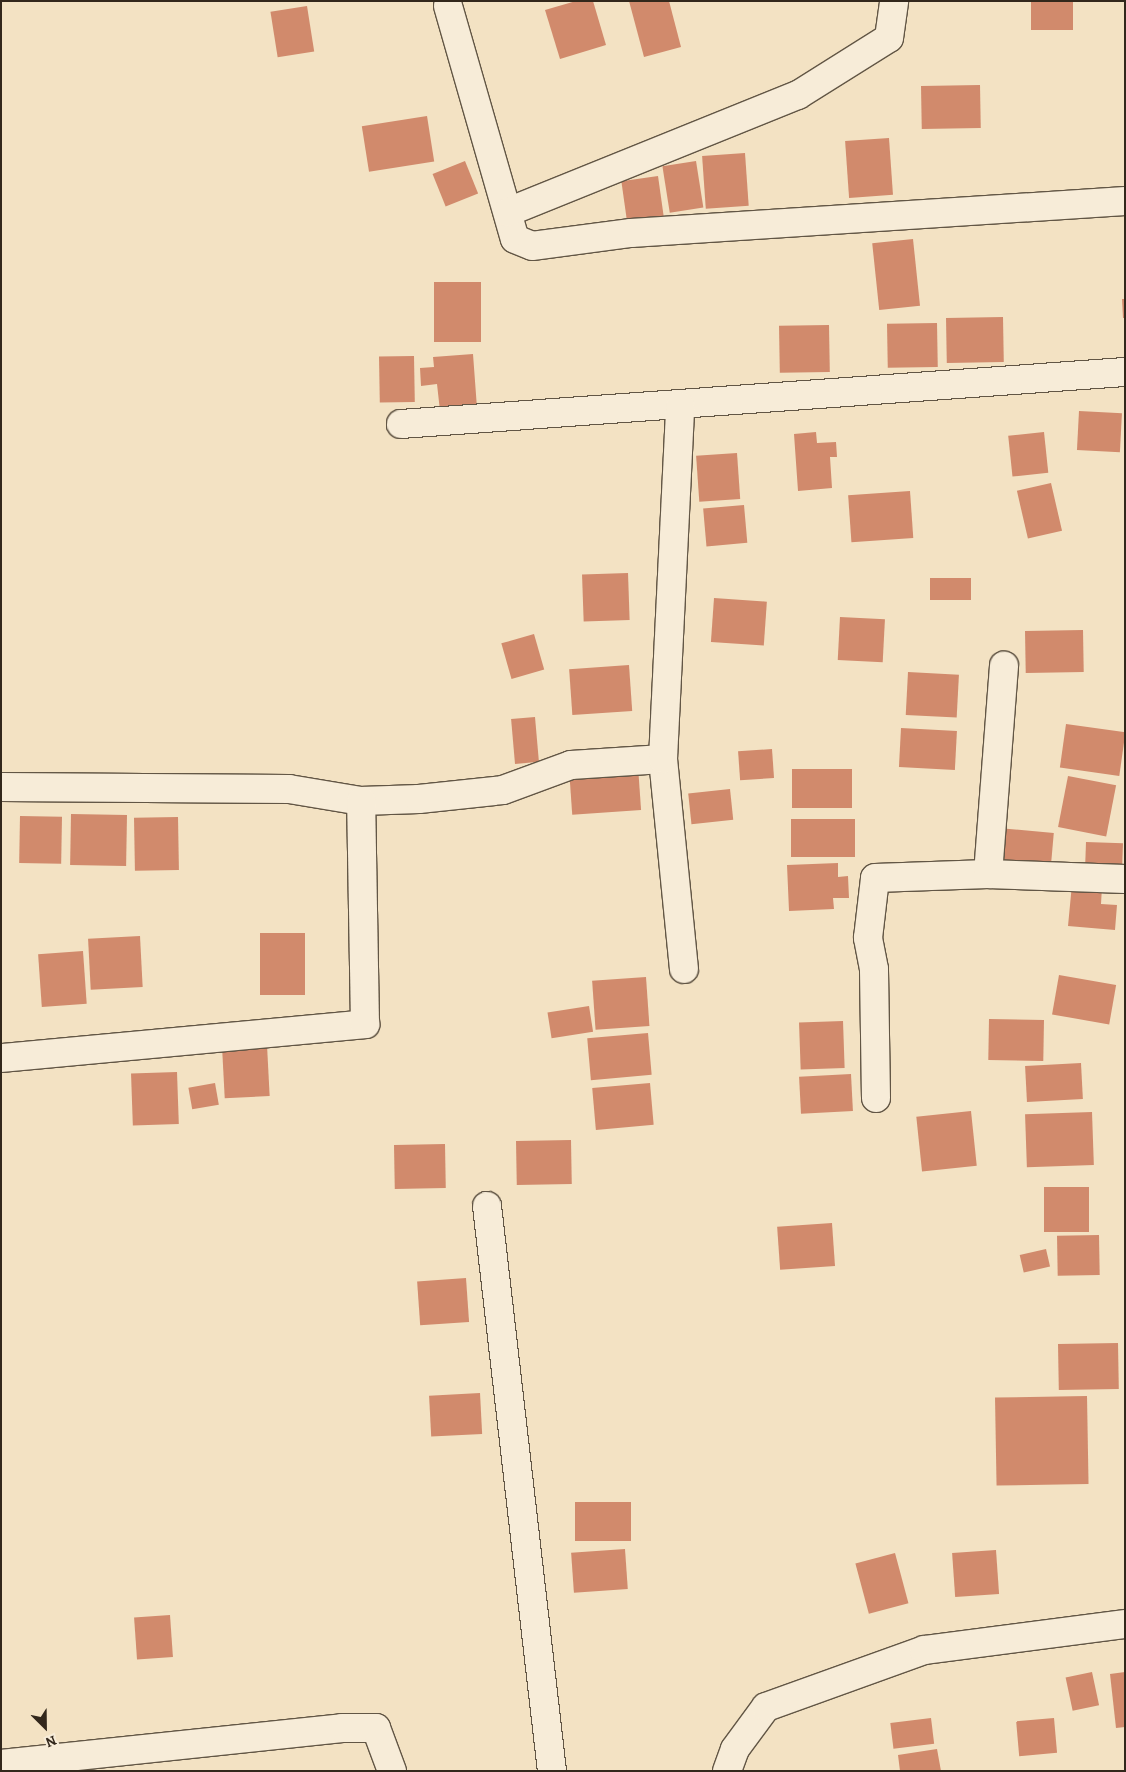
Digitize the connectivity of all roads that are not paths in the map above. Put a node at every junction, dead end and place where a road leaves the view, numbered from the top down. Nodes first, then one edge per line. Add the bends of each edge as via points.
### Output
1 (894, 1) edge
2 (448, 6) dead end
3 (1125, 202) edge
4 (508, 212) junction
5 (1125, 372) edge
6 (680, 406) junction
7 (401, 424) dead end
8 (1004, 666) dead end
9 (663, 759) junction
10 (1, 787) edge
11 (361, 801) junction
12 (988, 874) junction
13 (1125, 878) edge
14 (684, 969) dead end
15 (1, 1058) edge
16 (876, 1098) dead end
17 (487, 1206) dead end
18 (1125, 1624) edge
19 (1, 1764) edge
20 (392, 1771) edge
21 (552, 1771) edge
22 (727, 1771) edge

1 - 4 street via 889,38 798,94
2 - 4 street
3 - 4 street via 631,234 532,246 515,239
5 - 6 street
6 - 7 street
6 - 9 street
8 - 12 street
9 - 11 street via 572,765 503,790
9 - 14 street
10 - 11 street via 288,788
11 - 15 street via 365,1024
12 - 13 street
12 - 16 street via 874,878 868,938 874,969
17 - 21 street
18 - 22 street via 924,1650 766,1707 735,1749
19 - 20 street via 342,1728 376,1728

